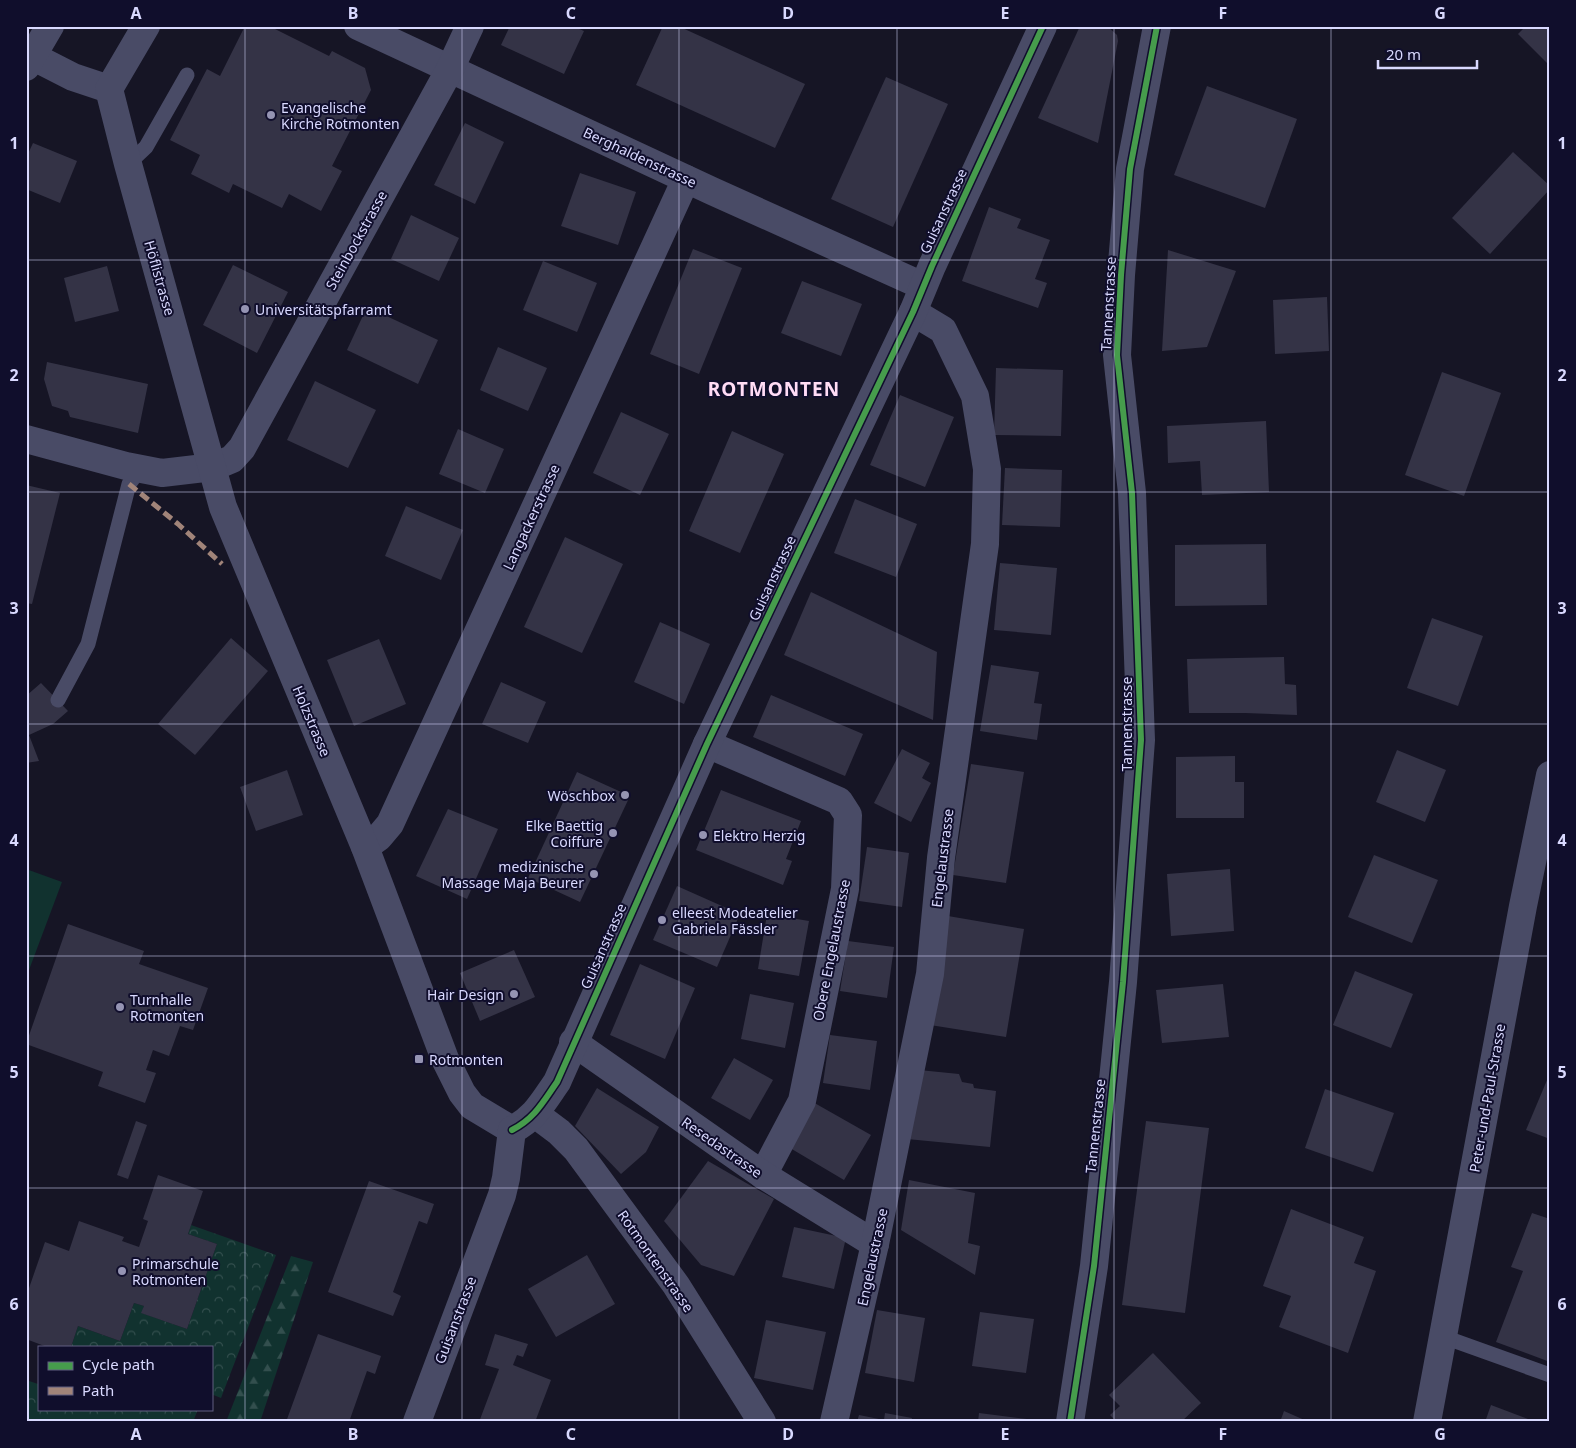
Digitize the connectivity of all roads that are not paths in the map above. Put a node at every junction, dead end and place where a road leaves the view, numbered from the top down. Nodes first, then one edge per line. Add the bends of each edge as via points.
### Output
1 (50, 26) edge
2 (146, 26) edge
3 (358, 26) edge
4 (470, 26) edge
5 (1043, 26) edge
6 (1157, 26) edge
7 (29, 58) edge
8 (450, 68) junction
9 (187, 75) dead end
10 (110, 89) junction
11 (128, 164) junction
12 (686, 179) junction
13 (923, 286) junction
14 (913, 312) junction
15 (28, 441) edge
16 (213, 467) junction
17 (141, 468) junction
18 (58, 700) dead end
19 (707, 744) junction
20 (1550, 775) edge
21 (365, 847) junction
22 (573, 1042) junction
23 (535, 1114) junction
24 (512, 1130) junction
25 (763, 1175) junction
26 (875, 1244) junction
27 (1444, 1337) junction
28 (1550, 1375) edge
29 (417, 1422) edge
30 (762, 1422) edge
31 (834, 1422) edge
32 (1070, 1422) edge
33 (1427, 1422) edge

1 - 7 street
2 - 10 street
3 - 8 street, Berghaldenstrasse
4 - 8 street, Steinbockstrasse
5 - 13 street, Guisanstrasse
6 - 32 street, Tannenstrasse via 1130,169 1117,355 1132,493 1141,740 1123,982 1094,1266
7 - 10 street
8 - 12 street, Berghaldenstrasse
8 - 16 street, Steinbockstrasse via 242,448 232,459
9 - 11 lane via 146,147
10 - 11 street, Höflistrasse
11 - 16 street, Höflistrasse
12 - 13 street, Berghaldenstrasse
12 - 21 street, Langackerstrasse via 390,824
13 - 14 street, Guisanstrasse
14 - 19 street, Guisanstrasse
14 - 26 street, Engelaustrasse via 943,330 975,396 987,469 984,544 941,858 930,974
15 - 17 street
16 - 17 street via 162,472
16 - 21 street, Holzstrasse via 223,507
17 - 18 lane via 130,484 88,644
19 - 22 street, Guisanstrasse
19 - 25 street, Obere Engelaustrasse via 840,801 848,815 845,889 802,1101
20 - 27 street, Peter-und-Paul-Strasse
21 - 24 street, Holzstrasse via 445,1059 472,1106
22 - 23 street, Guisanstrasse via 557,1082
22 - 25 street, Resedastrasse
23 - 24 street, Guisanstrasse
23 - 30 street, Rotmontenstrasse via 576,1149 676,1285
24 - 29 street, Guisanstrasse via 502,1195
25 - 26 street, Resedastrasse
26 - 31 street, Engelaustrasse
27 - 28 lane
27 - 33 street, Peter-und-Paul-Strasse

